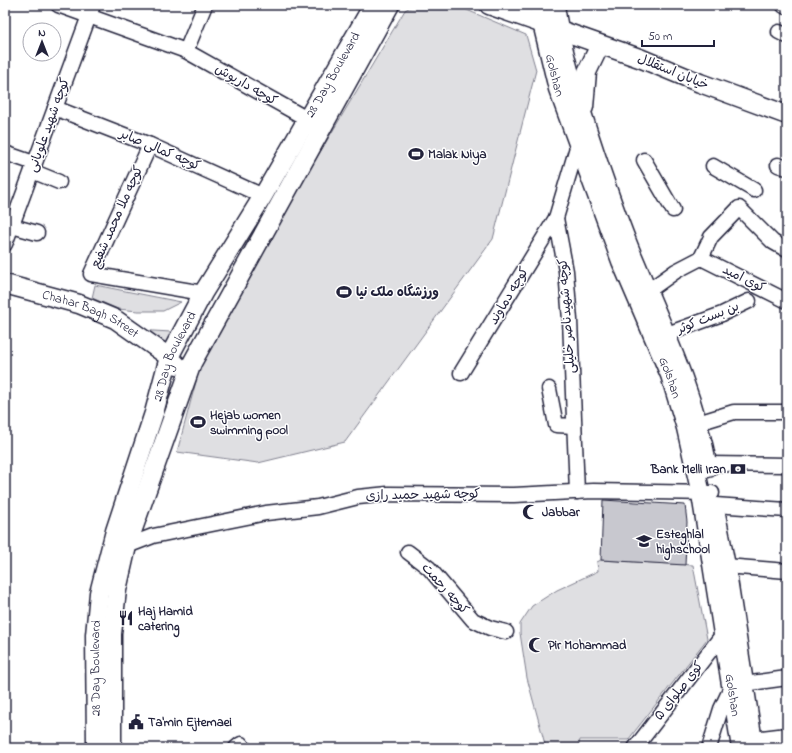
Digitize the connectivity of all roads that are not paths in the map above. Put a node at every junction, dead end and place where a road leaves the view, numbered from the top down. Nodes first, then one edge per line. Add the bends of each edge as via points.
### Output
1 (58, 5) edge
2 (205, 5) edge
3 (373, 5) edge
4 (390, 5) edge
5 (489, 5) edge
6 (539, 5) edge
7 (555, 5) edge
8 (91, 11) edge
9 (542, 23) junction
10 (559, 29) junction
11 (600, 45) junction
12 (186, 50) junction
13 (55, 108) junction
14 (786, 113) edge
15 (584, 118) junction
16 (307, 120) junction
17 (578, 144) junction
18 (150, 145) junction
19 (5, 153) edge
20 (644, 160) dead end
21 (713, 166) dead end
22 (33, 167) junction
23 (59, 182) dead end
24 (754, 190) dead end
25 (263, 196) junction
26 (280, 202) junction
27 (673, 210) dead end
28 (556, 218) junction
29 (12, 226) junction
30 (37, 233) dead end
31 (5, 244) edge
32 (787, 250) edge
33 (701, 258) junction
34 (5, 284) edge
35 (648, 291) junction
36 (203, 293) junction
37 (749, 301) dead end
38 (787, 301) edge
39 (186, 327) junction
40 (207, 334) junction
41 (667, 334) junction
42 (169, 357) junction
43 (192, 363) junction
44 (461, 373) dead end
45 (549, 389) dead end
46 (787, 412) edge
47 (154, 413) junction
48 (172, 419) junction
49 (698, 423) junction
50 (574, 426) junction
51 (707, 464) junction
52 (787, 465) edge
53 (577, 492) junction
54 (709, 497) junction
55 (787, 510) edge
56 (127, 546) junction
57 (408, 552) dead end
58 (726, 566) junction
59 (787, 571) edge
60 (506, 632) dead end
61 (724, 634) junction
62 (787, 678) edge
63 (737, 686) junction
64 (104, 717) junction
65 (787, 736) edge
66 (749, 745) edge
67 (96, 748) edge
68 (112, 748) edge
69 (236, 748) edge
70 (244, 748) edge
71 (635, 748) edge
72 (709, 748) edge

1 - 8 street, کوچه داریوش
2 - 12 street
3 - 16 main road, 28 Day Boulevard
4 - 26 main road, 28 Day Boulevard
5 - 9 main road, خیابان استقلال
6 - 9 main road, Golshan
7 - 10 main road, Golshan
8 - 12 street, کوچه داریوش
8 - 13 street, کوچه شهید علویانی
9 - 10 main road, خیابان استقلال
9 - 17 main road, Golshan via 558,88
10 - 11 main road, خیابان استقلال
10 - 15 main road, Golshan
11 - 14 main road, خیابان استقلال
11 - 15 main road via 587,72
12 - 16 street, کوچه داریوش
13 - 18 street, کوچه کمالی صابر
13 - 22 street, کوچه شهید علویانی
15 - 35 main road, Golshan via 602,175
16 - 25 main road, 28 Day Boulevard
17 - 28 street, کوچه شهیدناصر خلیلی
17 - 54 main road, Golshan via 621,262 670,375
18 - 25 street, کوچه کمالی صابر
18 - 36 street, کوچه ملا محمد شفیع via 92,274
19 - 22 street
20 - 27 street
21 - 24 street
22 - 23 street
22 - 29 street, کوچه شهید علویانی
25 - 26 main road via 269,204
25 - 36 main road, 28 Day Boulevard
26 - 40 main road, 28 Day Boulevard
28 - 44 street, کوچه دماوند
28 - 50 street, کوچه شهیدناصر خلیلی via 566,271
29 - 30 street
29 - 31 street, کوچه شهید علویانی
32 - 33 street via 773,242 739,208 711,237
33 - 35 street via 676,271
33 - 38 street, کوی امید
34 - 42 main road, Chahar Bagh Street via 79,304 115,319
35 - 41 main road, Golshan
36 - 39 main road, 28 Day Boulevard
37 - 41 street, بن بست کوثر
39 - 40 main road via 200,325
39 - 42 main road, 28 Day Boulevard
40 - 43 main road, 28 Day Boulevard
41 - 49 main road, Golshan
42 - 43 main road, Chahar Bagh Street via 178,366
42 - 47 main road, 28 Day Boulevard
43 - 48 main road, 28 Day Boulevard
45 - 50 street via 556,425
46 - 49 street via 734,412
47 - 48 main road
47 - 64 main road, 28 Day Boulevard via 115,531 99,593 95,635
48 - 56 main road, 28 Day Boulevard
49 - 51 main road, Golshan
50 - 53 street, کوچه شهیدناصر خلیلی
51 - 52 street
51 - 54 main road, Golshan
53 - 54 street, کوچه شهید حمید رازی
53 - 56 street, کوچه شهید حمید رازی via 514,495 388,494 358,497 318,507 266,514 153,536
54 - 55 street, کوچه شهید حمید رازی
54 - 58 main road, Golshan
54 - 61 main road, Golshan
56 - 64 main road, 28 Day Boulevard via 117,590
57 - 60 street, کوچه رحمت via 429,568 473,620
58 - 59 street
58 - 63 main road, Golshan
61 - 63 main road, Golshan
61 - 71 street, کوی صلوای ۵
62 - 63 street
63 - 66 main road, Golshan
63 - 72 street via 721,709
64 - 67 main road, 28 Day Boulevard
64 - 68 main road, 28 Day Boulevard
65 - 66 street
69 - 70 street via 241,744

